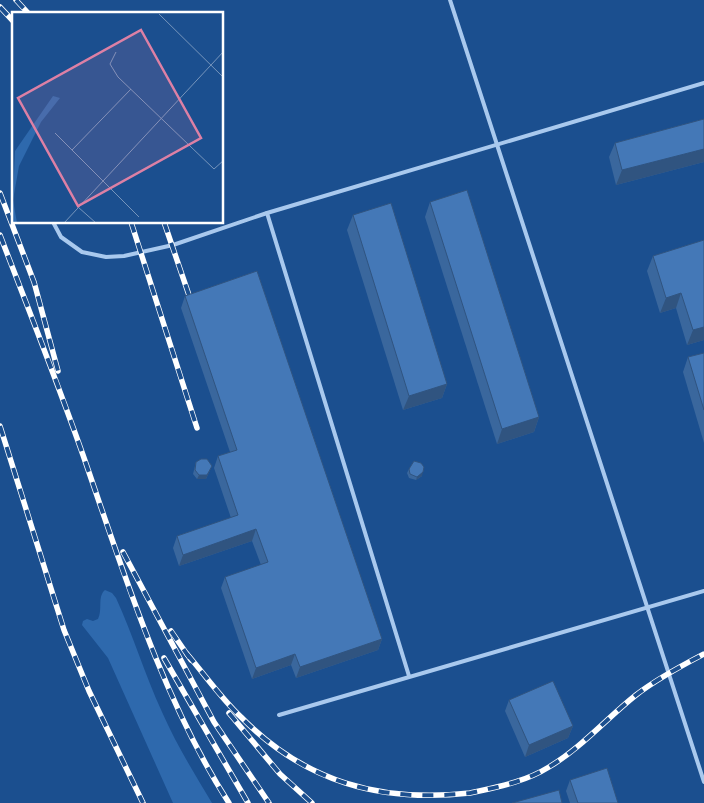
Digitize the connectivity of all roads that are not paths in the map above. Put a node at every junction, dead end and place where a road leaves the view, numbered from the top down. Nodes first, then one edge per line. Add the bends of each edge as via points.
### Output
1 (450, 0) edge
2 (704, 83) edge
3 (497, 143) junction
4 (267, 213) junction
5 (54, 224) edge
6 (704, 591) edge
7 (646, 607) junction
8 (409, 676) junction
9 (279, 715) dead end
10 (704, 782) edge

1 - 3 lane
2 - 3 lane
3 - 4 lane
3 - 7 lane
4 - 5 lane via 173,245 115,258 74,248 60,237
4 - 8 lane
6 - 7 lane
7 - 8 lane
7 - 10 lane
8 - 9 lane

